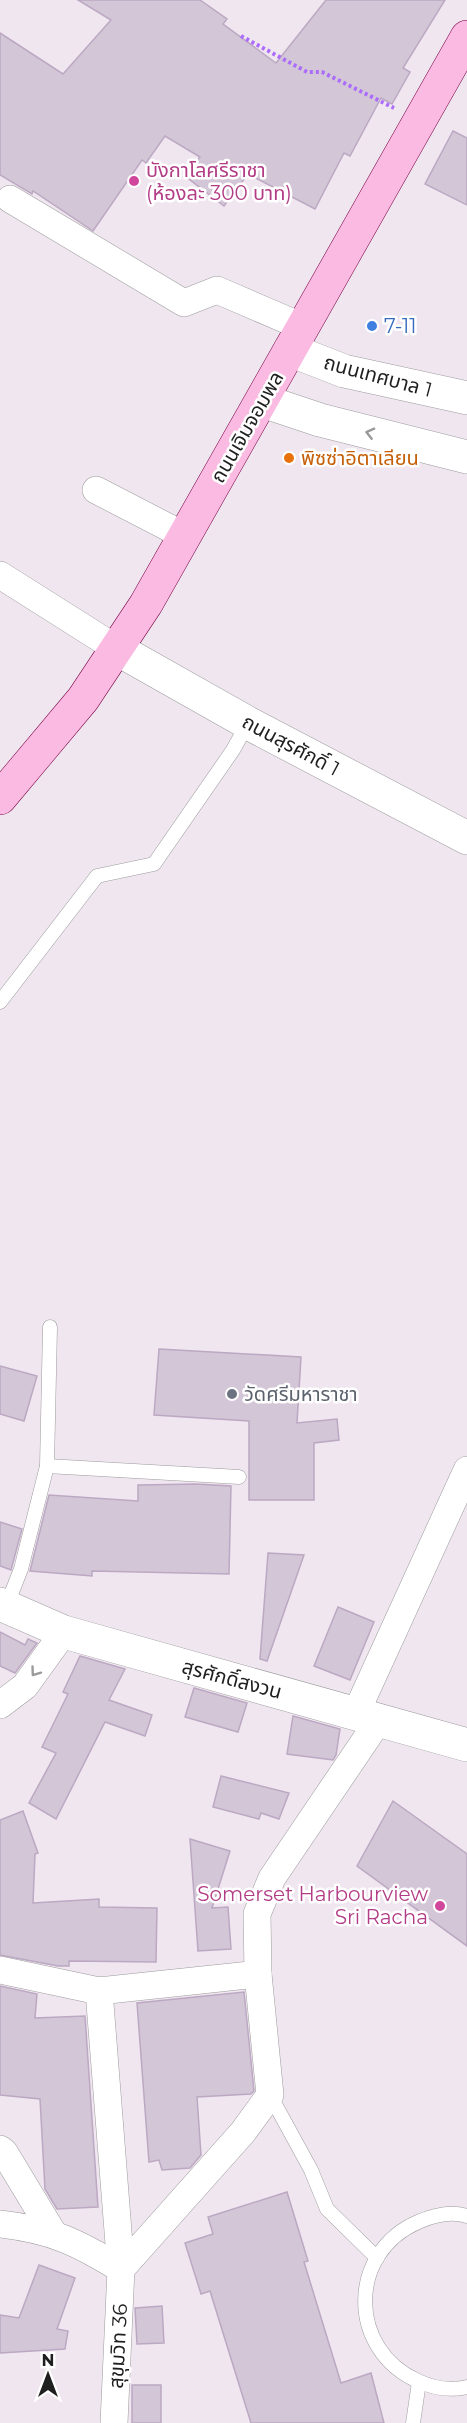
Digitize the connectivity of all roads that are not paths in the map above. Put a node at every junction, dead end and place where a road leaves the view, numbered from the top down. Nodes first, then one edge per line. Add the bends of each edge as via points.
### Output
1 (467, 37) edge
2 (10, 199) dead end
3 (297, 339) junction
4 (467, 398) edge
5 (263, 401) junction
6 (467, 458) edge
7 (96, 489) dead end
8 (185, 536) junction
9 (0, 575) edge
10 (117, 649) junction
11 (248, 723) junction
12 (0, 798) edge
13 (467, 838) edge
14 (0, 1002) edge
15 (50, 1328) dead end
16 (47, 1466) junction
17 (467, 1470) edge
18 (239, 1478) dead end
19 (3, 1606) edge
20 (64, 1632) junction
21 (0, 1705) edge
22 (367, 1717) junction
23 (467, 1745) edge
24 (0, 1970) edge
25 (258, 1974) junction
26 (99, 1991) junction
27 (270, 2095) junction
28 (0, 2149) edge
29 (467, 2216) edge
30 (0, 2224) edge
31 (53, 2233) junction
32 (377, 2258) junction
33 (121, 2269) junction
34 (419, 2382) junction
35 (467, 2387) edge
36 (114, 2423) edge
37 (413, 2423) edge

1 - 3 main road, ถนนเจิมจอมพล
2 - 3 street via 184,303 217,290
3 - 4 street, ถนนเทศบาล 1 via 344,371
3 - 5 main road, ถนนเจิมจอมพล
6 -> 5 street
5 - 8 main road, ถนนเจิมจอมพล
7 - 8 street
8 - 10 main road, ถนนเจิมจอมพล
9 - 10 street
10 - 11 street, ถนนสุรศักดิ์ 1
10 - 12 main road, ถนนเจิมจอมพล via 83,699
11 - 13 street, ถนนสุรศักดิ์ 1
11 - 14 lane via 154,864 97,876
15 - 16 lane
16 - 18 lane
16 - 19 lane via 21,1569
17 - 22 street
19 - 20 street, สุรศักดิ์สงวน
20 -> 21 street via 25,1686
20 - 22 street, สุรศักดิ์สงวน
22 - 23 street, สุรศักดิ์สงวน
22 - 25 street via 272,1878 257,1914
24 - 26 street
25 - 26 street
25 - 27 street
26 - 33 street, สุขุมวิท 36
27 - 32 lane via 311,2170 327,2209
27 - 33 street via 243,2132
28 - 31 street
29 - 32 lane via 432,2216 404,2228
30 - 31 street
31 - 33 street
32 - 34 lane via 368,2275 364,2303 369,2331 382,2356 403,2375
33 - 36 street, สุขุมวิท 36
34 - 35 lane via 429,2387
34 - 37 lane

